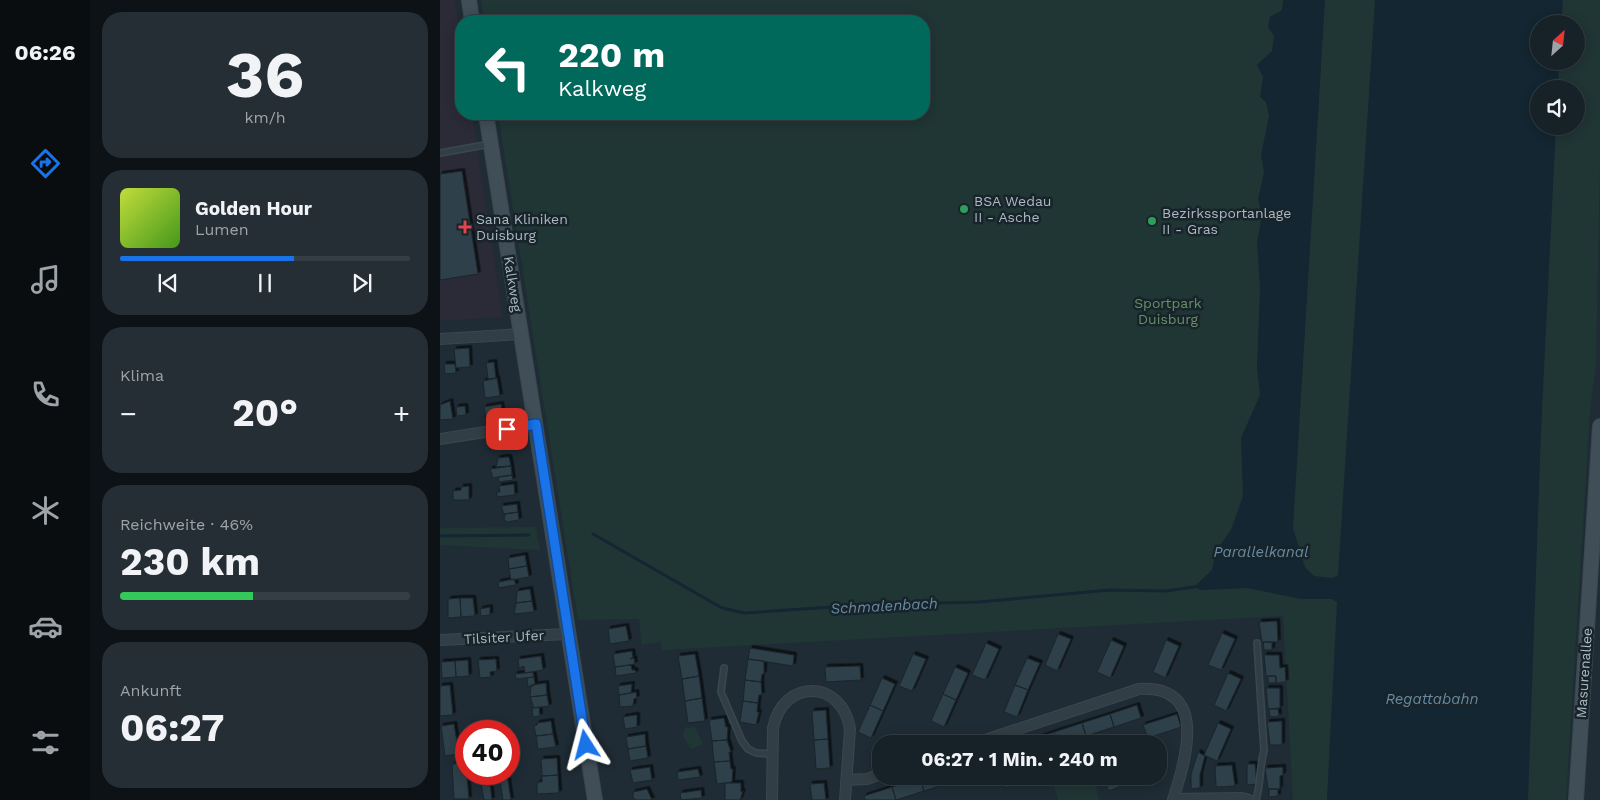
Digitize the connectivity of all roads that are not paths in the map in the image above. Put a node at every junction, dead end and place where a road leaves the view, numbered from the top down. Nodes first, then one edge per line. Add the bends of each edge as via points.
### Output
1 (469, 0) edge
2 (471, 15) edge
3 (487, 120) edge
4 (490, 144) junction
5 (440, 153) edge
6 (521, 334) junction
7 (440, 339) edge
8 (536, 424) junction
9 (1600, 426) edge
10 (440, 439) edge
11 (568, 634) junction
12 (440, 640) edge
13 (1257, 643) dead end
14 (724, 668) dead end
15 (1000, 735) edge
16 (772, 754) junction
17 (872, 777) edge
18 (847, 780) junction
19 (595, 800) edge
20 (772, 800) edge
21 (845, 800) edge
22 (1173, 800) edge
23 (1249, 800) edge
24 (1256, 800) edge
25 (1576, 800) edge

1 - 2 street
3 - 4 street, Kalkweg
4 - 5 lane
4 - 6 street, Kalkweg
6 - 7 street
6 - 8 street, Kalkweg
8 - 10 street
8 - 11 street, Kalkweg
9 - 25 street, Masurenallee
11 - 12 street, Tilsiter Ufer
11 - 19 street, Kalkweg
13 - 24 lane via 1264,751
14 - 16 lane via 721,692 742,740 748,749 756,753
15 - 22 street via 1139,689 1155,688 1180,703 1186,714 1188,736
16 - 18 street via 775,717 784,703 806,690 823,692 841,705 848,719
16 - 20 street
17 - 18 street
18 - 21 street
22 - 23 street

